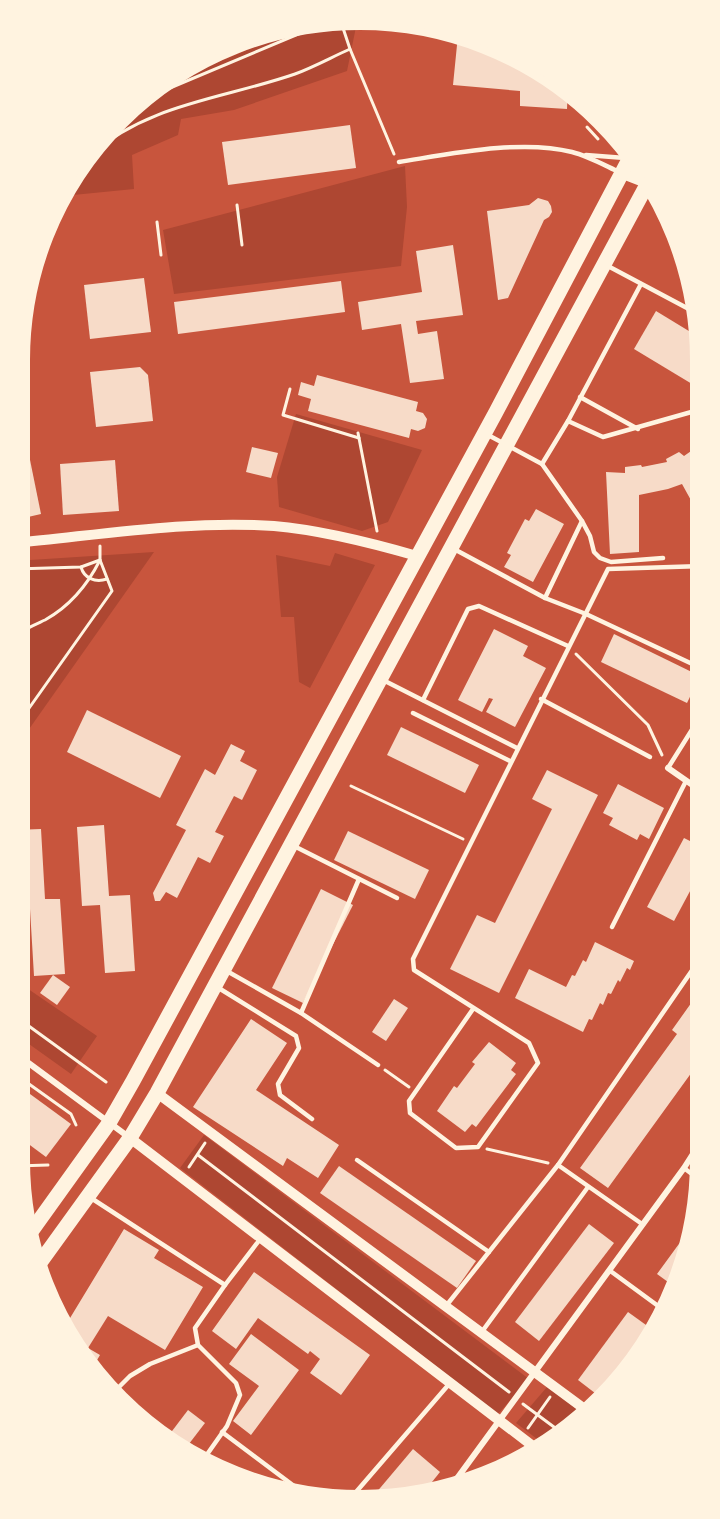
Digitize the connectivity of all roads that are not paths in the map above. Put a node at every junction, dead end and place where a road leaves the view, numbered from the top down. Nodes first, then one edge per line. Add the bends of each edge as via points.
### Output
1 (580, 155) junction
2 (625, 157) edge
3 (398, 162) road end
4 (630, 163) edge
5 (623, 174) junction
6 (642, 180) edge
7 (648, 189) edge
8 (605, 264) junction
9 (641, 284) junction
10 (691, 309) edge
11 (580, 397) junction
12 (694, 412) edge
13 (568, 420) junction
14 (638, 429) junction
15 (483, 433) junction
16 (507, 445) junction
17 (542, 464) junction
18 (582, 521) junction
19 (26, 542) edge
20 (452, 548) junction
21 (417, 556) junction
22 (663, 558) dead end
23 (694, 566) edge
24 (440, 568) junction
25 (545, 598) junction
26 (586, 614) junction
27 (568, 646) junction
28 (694, 665) edge
29 (381, 678) junction
30 (541, 699) junction
31 (423, 700) junction
32 (413, 713) dead end
33 (694, 726) edge
34 (517, 748) junction
35 (650, 757) dead end
36 (510, 761) junction
37 (668, 768) joint
38 (686, 781) junction
39 (694, 786) edge
40 (291, 844) junction
41 (359, 879) junction
42 (397, 898) dead end
43 (612, 927) dead end
44 (694, 968) edge
45 (224, 969) junction
46 (215, 985) junction
47 (473, 1009) junction
48 (301, 1013) junction
49 (26, 1061) edge
50 (378, 1065) road end
51 (157, 1093) junction
52 (312, 1119) dead end
53 (109, 1123) junction
54 (130, 1138) junction
55 (694, 1152) edge
56 (357, 1160) dead end
57 (558, 1165) junction
58 (684, 1168) junction
59 (694, 1176) edge
60 (588, 1187) junction
61 (89, 1197) junction
62 (642, 1224) junction
63 (33, 1227) edge
64 (261, 1238) junction
65 (489, 1252) junction
66 (41, 1261) edge
67 (609, 1270) junction
68 (225, 1285) junction
69 (446, 1306) junction
70 (660, 1307) edge
71 (481, 1333) junction
72 (198, 1345) junction
73 (534, 1372) junction
74 (450, 1383) junction
75 (117, 1389) edge
76 (583, 1408) edge
77 (499, 1420) junction
78 (222, 1432) junction
79 (532, 1446) edge
80 (206, 1456) edge
81 (455, 1480) edge
82 (295, 1487) edge
83 (355, 1494) edge

1 - 2 lane
1 - 3 lane via 533,147
1 - 5 lane
4 - 5 main road
5 - 6 street
5 - 15 main road
7 - 8 main road
8 - 9 lane
8 - 16 main road
9 - 10 lane
9 - 11 lane
11 - 13 lane
11 - 14 lane
12 - 14 lane
13 - 14 lane via 603,437
13 - 17 lane
15 - 16 lane
15 - 21 main road
16 - 17 lane
16 - 20 main road
17 - 18 lane
18 - 22 lane via 600,558 611,562
18 - 25 lane
19 - 21 street via 174,528 275,526
20 - 24 main road
20 - 25 lane
21 - 24 main road
21 - 53 main road
23 - 26 lane via 608,569
24 - 29 main road
25 - 26 lane
26 - 27 lane
26 - 28 lane
27 - 30 lane
27 - 31 lane via 479,606 468,609
29 - 31 lane
29 - 40 main road
30 - 34 lane
30 - 35 lane
31 - 34 lane
32 - 36 lane
33 - 37 lane
34 - 36 lane
36 - 47 lane via 413,959 414,970
37 - 38 street
38 - 39 street
38 - 43 lane
40 - 41 lane
40 - 45 main road
41 - 42 lane
41 - 48 lane
44 - 57 lane
45 - 46 main road
45 - 48 lane
46 - 51 main road
46 - 52 lane via 296,1036 299,1048 278,1084 280,1095
47 - 47 lane via 529,1043 538,1063 478,1147 456,1148 410,1113 409,1101
48 - 50 lane
49 - 53 street
51 - 54 main road
51 - 69 street
53 - 54 street
53 - 63 main road
54 - 61 main road
54 - 64 street
55 - 58 street
56 - 65 lane
57 - 60 lane
57 - 65 lane
58 - 59 lane
58 - 62 street
60 - 62 lane
60 - 71 lane
61 - 66 main road
61 - 68 lane
62 - 67 street
64 - 68 lane
64 - 74 street
65 - 69 lane
67 - 70 lane
67 - 73 street
68 - 72 lane via 195,1328
69 - 71 street
71 - 73 street
72 - 75 lane via 150,1364
72 - 78 lane via 236,1383 240,1395
73 - 76 street
73 - 77 street
74 - 77 street
74 - 83 lane
77 - 79 street
77 - 81 street
78 - 80 lane
78 - 82 lane

